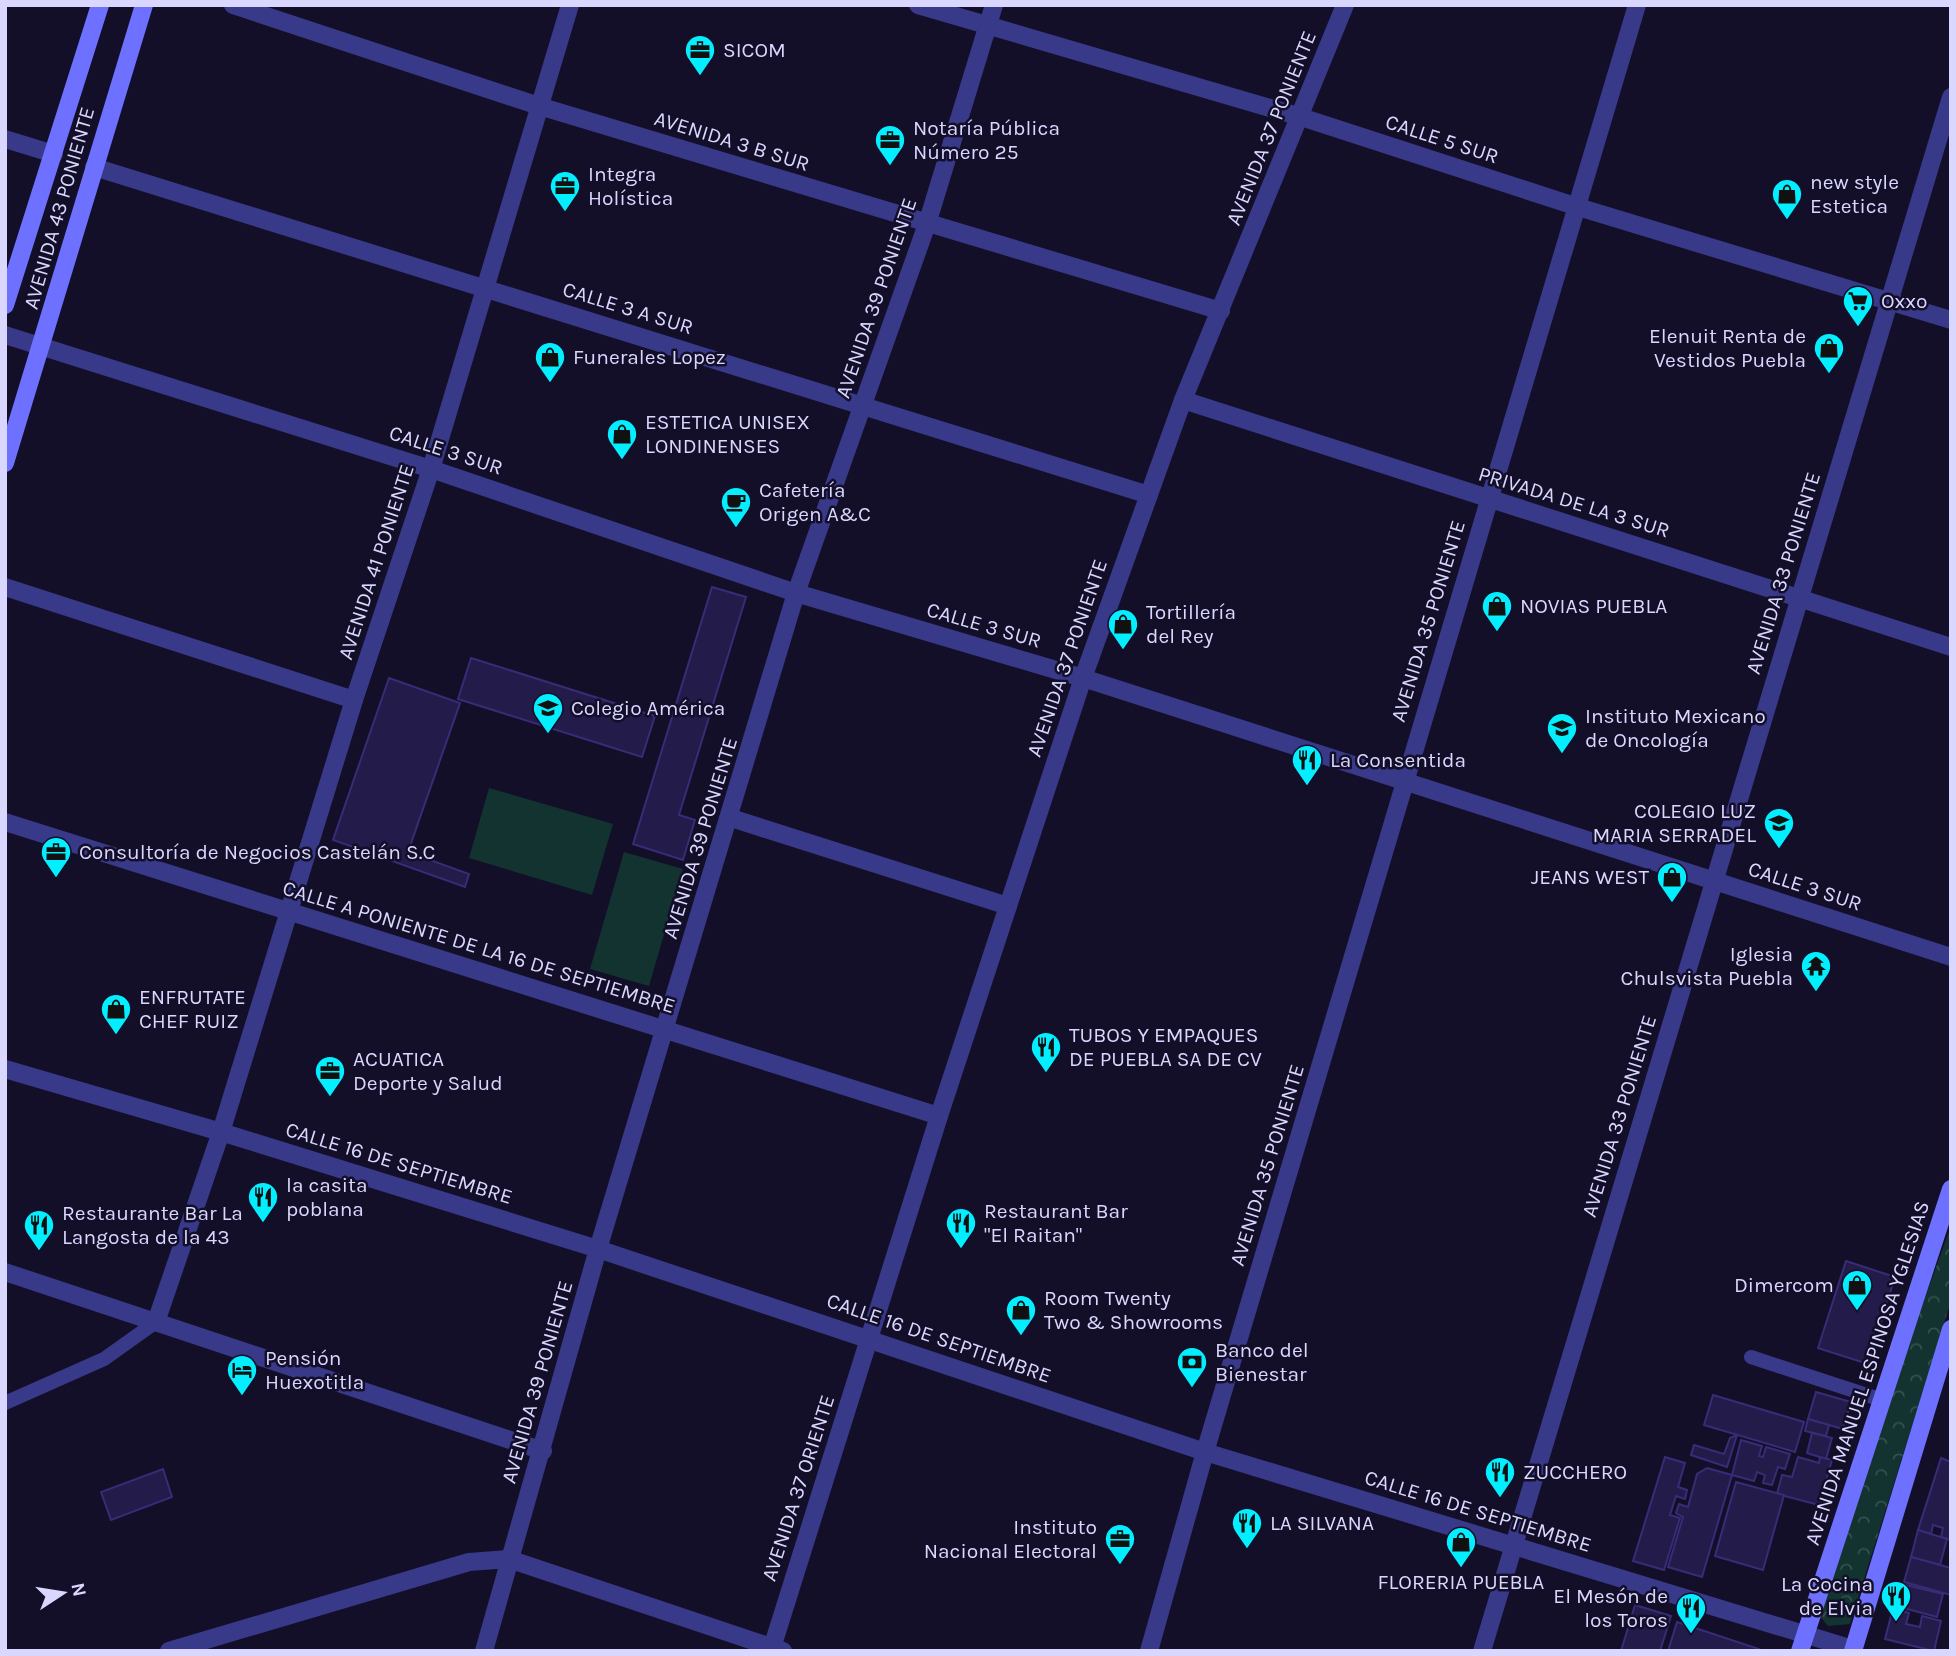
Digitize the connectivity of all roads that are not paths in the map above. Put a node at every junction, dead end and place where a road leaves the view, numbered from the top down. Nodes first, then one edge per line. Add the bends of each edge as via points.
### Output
1 (100, 5) edge
2 (144, 5) edge
3 (233, 5) edge
4 (570, 5) edge
5 (918, 5) edge
6 (994, 5) edge
7 (1345, 5) edge
8 (1637, 5) edge
9 (987, 27) junction
10 (1951, 97) edge
11 (539, 106) junction
12 (1301, 117) junction
13 (5, 139) edge
14 (54, 154) junction
15 (94, 167) junction
16 (1577, 207) junction
17 (927, 224) junction
18 (485, 287) junction
19 (1889, 301) junction
20 (5, 305) edge
21 (1221, 311) junction
22 (1951, 320) edge
23 (5, 335) edge
24 (43, 345) junction
25 (1183, 400) junction
26 (863, 404) junction
27 (5, 463) edge
28 (431, 468) junction
29 (1149, 495) junction
30 (1489, 499) junction
31 (5, 587) edge
32 (796, 593) junction
33 (1800, 596) junction
34 (1951, 648) edge
35 (1083, 678) junction
36 (354, 700) junction
37 (1404, 782) junction
38 (731, 818) junction
39 (5, 822) edge
40 (1714, 881) junction
41 (1007, 906) junction
42 (288, 911) junction
43 (1951, 957) edge
44 (665, 1029) junction
45 (5, 1069) edge
46 (939, 1116) junction
47 (221, 1132) junction
48 (1951, 1189) edge
49 (598, 1249) junction
50 (5, 1272) edge
51 (156, 1322) junction
52 (1951, 1329) edge
53 (870, 1338) junction
54 (1751, 1357) dead end
55 (1882, 1400) junction
56 (5, 1402) edge
57 (543, 1451) junction
58 (1205, 1452) junction
59 (1514, 1545) junction
60 (509, 1559) junction
61 (1803, 1642) edge
62 (775, 1650) edge
63 (1855, 1650) edge
64 (169, 1651) edge
65 (484, 1651) edge
66 (1149, 1651) edge
67 (1482, 1651) edge

1 - 14 main road, AVENIDA 43 PONIENTE
2 - 15 main road, AVENIDA 43 PONIENTE
3 - 11 street, AVENIDA 3 B SUR
4 - 11 street, AVENIDA 41 PONIENTE
5 - 9 street, CALLE 5 SUR
6 - 9 street, AVENIDA 39 PONIENTE
7 - 12 street, AVENIDA 37 PONIENTE
8 - 16 street, AVENIDA 35 PONIENTE
9 - 12 street, CALLE 5 SUR
9 - 17 street, AVENIDA 39 PONIENTE
10 - 19 street, AVENIDA 33 PONIENTE
11 - 17 street, AVENIDA 3 B SUR
11 - 18 street, AVENIDA 41 PONIENTE
12 - 16 street, CALLE 5 SUR
12 - 21 street, AVENIDA 37 PONIENTE
13 - 14 street
14 - 20 main road, AVENIDA 43 PONIENTE
15 - 18 street, CALLE 3 A SUR
15 - 24 main road, AVENIDA 43 PONIENTE
16 - 19 street, CALLE 5 SUR
16 - 30 street, AVENIDA 35 PONIENTE
17 - 21 street, AVENIDA 3 B SUR
17 - 26 street, AVENIDA 39 PONIENTE
18 - 26 street, CALLE 3 A SUR
18 - 28 street, AVENIDA 41 PONIENTE
19 - 22 street, CALLE 5 SUR
19 - 33 street, AVENIDA 33 PONIENTE
21 - 25 street, AVENIDA 37 PONIENTE
23 - 24 street, CALLE 3 SUR
24 - 27 main road, AVENIDA 43 PONIENTE
24 - 28 street, CALLE 3 SUR
25 - 29 street, AVENIDA 37 PONIENTE
25 - 30 street, PRIVADA DE LA 3 SUR
26 - 29 street, CALLE 3 A SUR
26 - 32 street, AVENIDA 39 PONIENTE
28 - 32 street, CALLE 3 SUR
28 - 36 street, AVENIDA 41 PONIENTE
29 - 35 street, AVENIDA 37 PONIENTE
30 - 33 street, PRIVADA DE LA 3 SUR
30 - 37 street, AVENIDA 35 PONIENTE
31 - 36 street
32 - 35 street, CALLE 3 SUR
32 - 38 street, AVENIDA 39 PONIENTE
33 - 34 street, PRIVADA DE LA 3 SUR
33 - 40 street, AVENIDA 33 PONIENTE
35 - 37 street, CALLE 3 SUR
35 - 41 street, AVENIDA 37 PONIENTE
36 - 42 street, AVENIDA 41 PONIENTE
37 - 40 street, CALLE 3 SUR
37 - 58 street, AVENIDA 35 PONIENTE
38 - 41 street
38 - 44 street, AVENIDA 39 PONIENTE
39 - 42 street, CALLE A PONIENTE DE LA 16 DE SEPTIEMBRE
40 - 43 street, CALLE 3 SUR
40 - 59 street, AVENIDA 33 PONIENTE
41 - 46 street, AVENIDA 37 PONIENTE
42 - 44 street, CALLE A PONIENTE DE LA 16 DE SEPTIEMBRE
42 - 47 street, AVENIDA 41 PONIENTE
44 - 46 street, CALLE A PONIENTE DE LA 16 DE SEPTIEMBRE
44 - 49 street, AVENIDA 39 PONIENTE
45 - 47 street, CALLE 16 DE SEPTIEMBRE
46 - 53 street, AVENIDA 37 PONIENTE
47 - 49 street, CALLE 16 DE SEPTIEMBRE
47 - 51 street, AVENIDA 41 PONIENTE
48 - 55 main road, AVENIDA MANUEL ESPINOSA YGLESIAS
49 - 53 street, CALLE 16 DE SEPTIEMBRE
49 - 57 street, AVENIDA 39 PONIENTE
50 - 51 street
51 - 56 lane via 104,1359
51 - 57 street
52 - 63 main road
53 - 58 street, CALLE 16 DE SEPTIEMBRE
53 - 62 street, AVENIDA 37 ORIENTE
54 - 55 lane
55 - 61 main road, AVENIDA MANUEL ESPINOSA YGLESIAS
57 - 60 street, AVENIDA 39 PONIENTE
58 - 59 street, CALLE 16 DE SEPTIEMBRE
58 - 66 street, AVENIDA 35 PONIENTE
59 - 61 street, CALLE 16 DE SEPTIEMBRE
59 - 67 street, AVENIDA 33 PONIENTE
60 - 62 street
60 - 64 street via 469,1562
60 - 65 street, AVENIDA 39 PONIENTE
61 - 63 street, CALLE 16 DE SEPTIEMBRE

